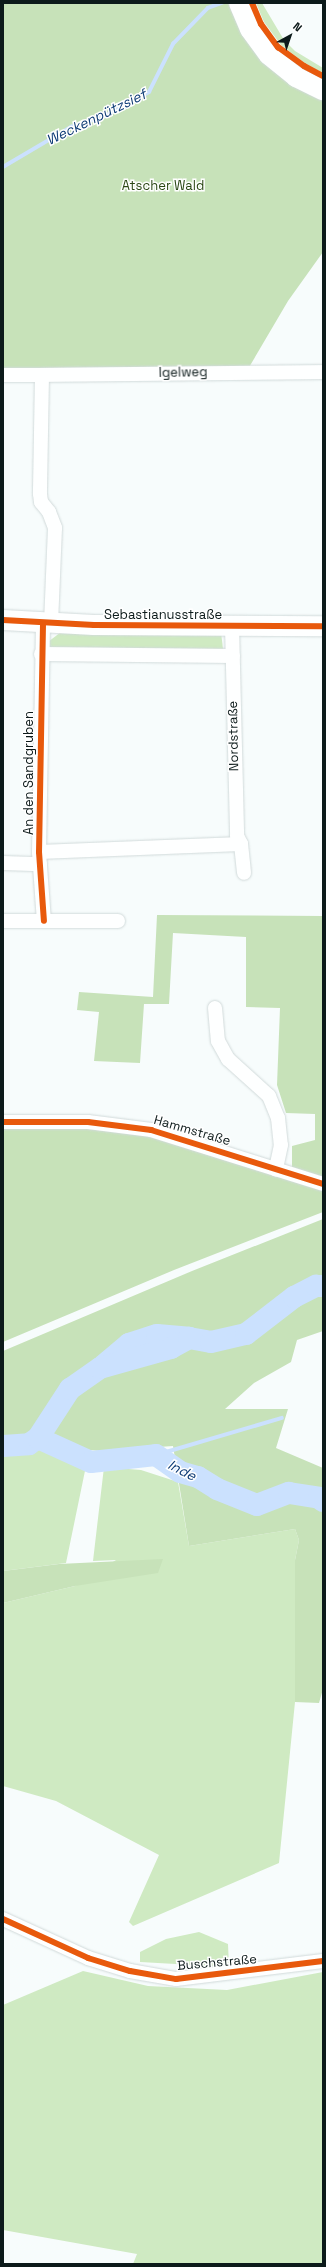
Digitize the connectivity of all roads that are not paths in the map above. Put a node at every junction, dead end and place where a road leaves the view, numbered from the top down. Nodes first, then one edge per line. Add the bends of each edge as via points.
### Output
1 (239, 3) edge
2 (323, 90) edge
3 (323, 372) edge
4 (3, 375) edge
5 (42, 375) junction
6 (3, 620) edge
7 (47, 624) junction
8 (232, 626) junction
9 (323, 626) edge
10 (41, 654) junction
11 (233, 656) junction
12 (241, 844) junction
13 (40, 858) junction
14 (3, 863) edge
15 (244, 872) dead end
16 (44, 921) junction
17 (118, 921) dead end
18 (3, 922) edge
19 (216, 1008) dead end
20 (3, 1122) edge
21 (276, 1169) junction
22 (323, 1184) edge
23 (3, 1919) edge
24 (323, 1961) edge

1 - 2 main road via 250,29 269,55 296,77
3 - 5 street, Igelweg
4 - 5 street, Igelweg
5 - 7 street via 40,494 41,502 49,512 55,528
6 - 7 main road, Sebastianusstraße
7 - 8 main road, Sebastianusstraße
7 - 10 street, An den Sandgruben
8 - 9 main road, Sebastianusstraße
8 - 11 street, Nordstraße
10 - 11 street
10 - 13 street, An den Sandgruben
11 - 12 street, Nordstraße via 237,836
12 - 13 street, An den Sandgruben
12 - 15 street, Nordstraße
13 - 14 street, An den Sandgruben
13 - 16 street, An den Sandgruben
16 - 17 street
16 - 18 street
19 - 21 street via 218,1041 228,1059 269,1096 278,1118 282,1145
20 - 21 street, Hammstraße via 88,1122 151,1130
21 - 22 street, Hammstraße
23 - 24 street, Buschstraße via 88,1958 130,1971 176,1979

